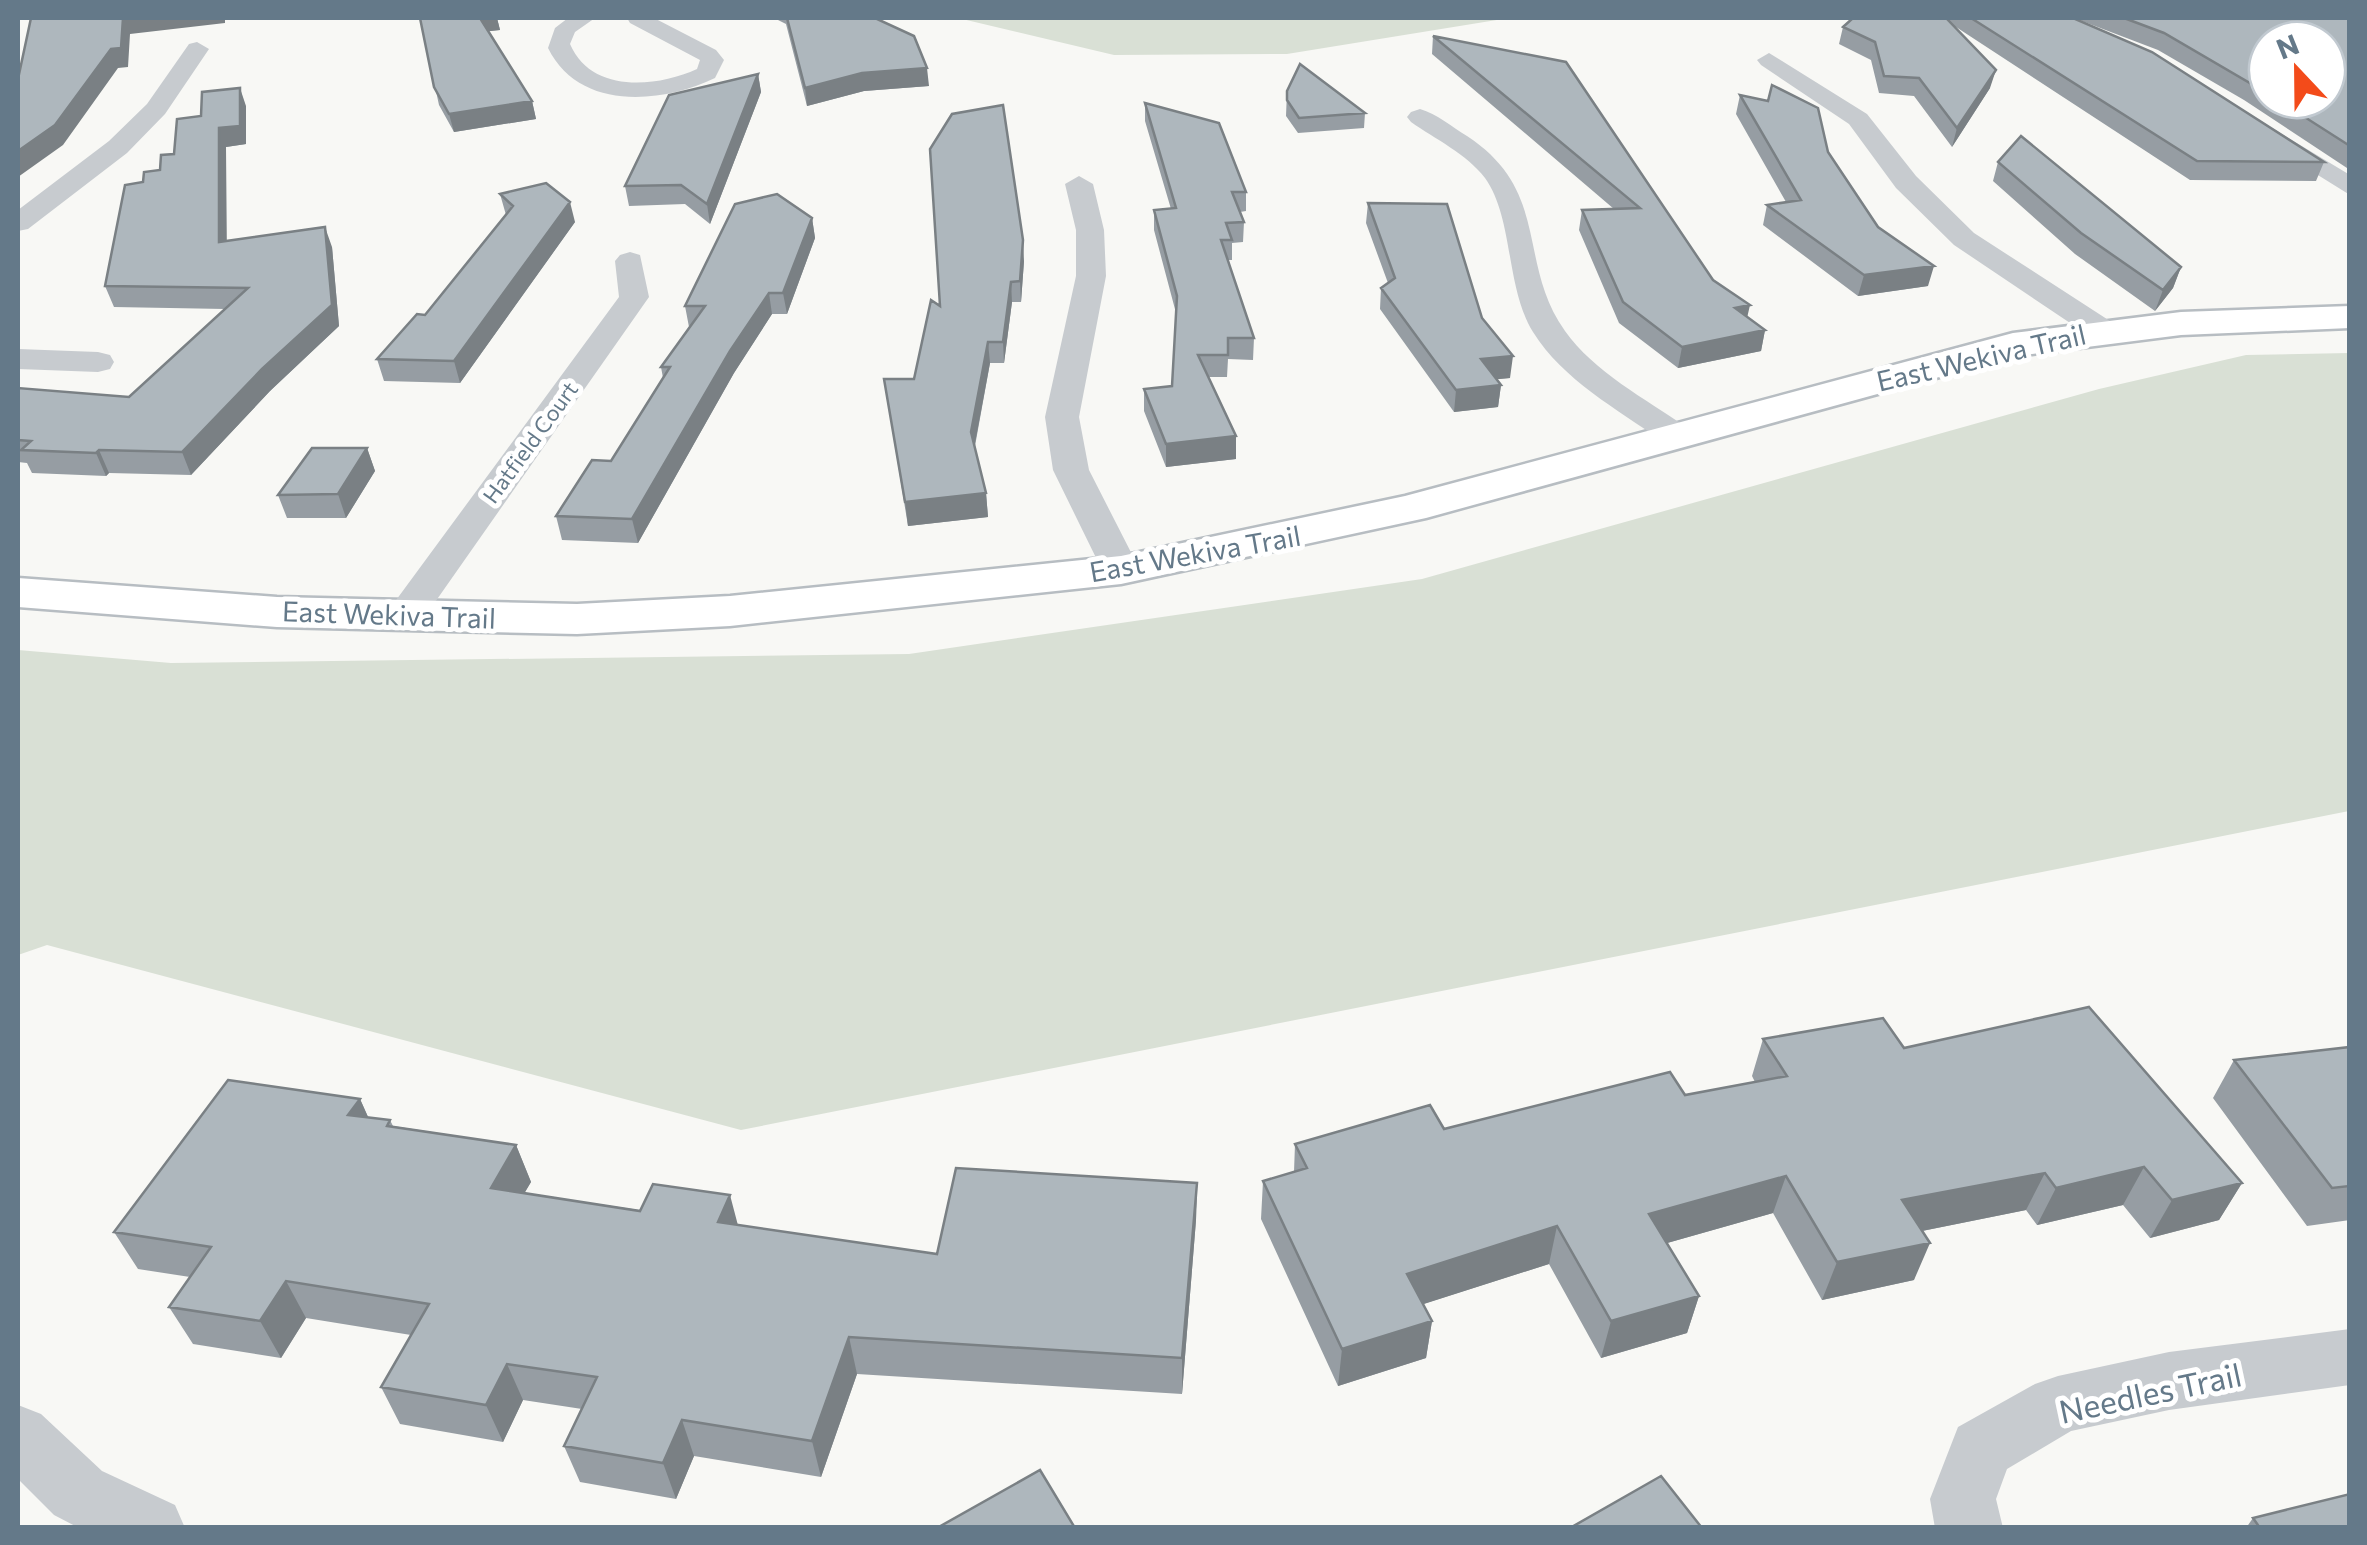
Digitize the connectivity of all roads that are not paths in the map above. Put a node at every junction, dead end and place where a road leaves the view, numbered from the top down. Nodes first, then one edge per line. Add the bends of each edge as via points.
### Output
1 (584, 18) edge
2 (638, 18) edge
3 (197, 49) dead end
4 (1770, 60) dead end
5 (1420, 117) dead end
6 (2255, 124) edge
7 (1079, 184) dead end
8 (2350, 187) edge
9 (18, 223) edge
10 (630, 261) dead end
11 (2350, 317) edge
12 (2102, 330) junction
13 (18, 359) edge
14 (98, 362) dead end
15 (1674, 434) junction
16 (1121, 570) junction
17 (18, 593) edge
18 (405, 616) junction
19 (2350, 1358) edge
20 (18, 1435) edge
21 (151, 1528) edge
22 (1969, 1528) edge

1 - 2 street via 558,40 572,69 593,82 664,87 706,74 712,60 700,48
3 - 9 street via 156,109 118,146
4 - 12 street via 1858,119 1906,182 1964,239
5 - 15 street via 1502,184 1524,274 1550,334
6 - 8 street
7 - 16 street via 1092,276 1062,417 1071,470
10 - 18 street, Hatfield Court via 634,296
11 - 12 street, East Wekiva Trail
12 - 15 street, East Wekiva Trail via 2014,346
13 - 14 street
15 - 16 street, East Wekiva Trail via 1392,512
16 - 18 street, East Wekiva Trail via 730,612
17 - 18 street, East Wekiva Trail
19 - 22 street, Needles Trail via 2169,1381 2058,1405 1981,1448 1963,1500
20 - 21 street via 78,1493

